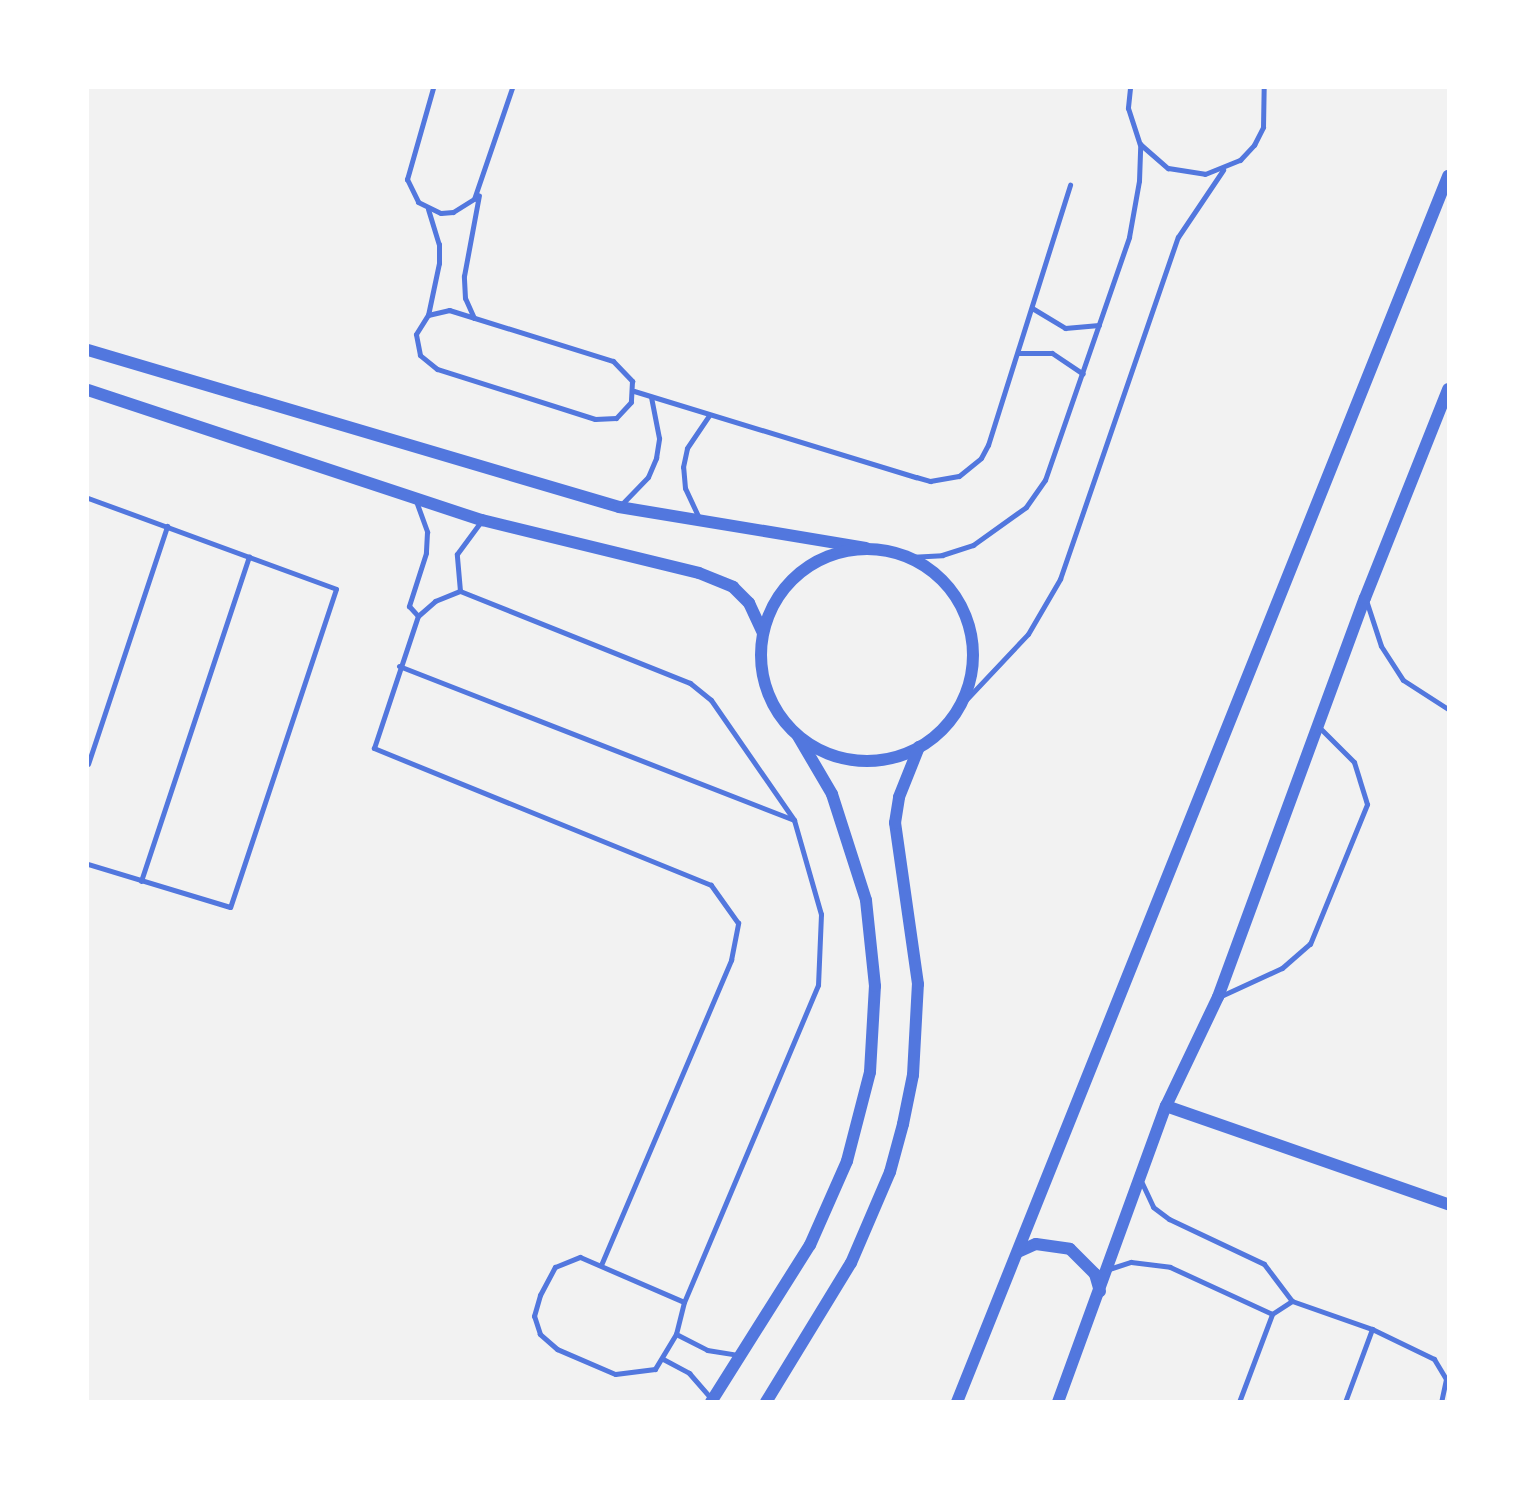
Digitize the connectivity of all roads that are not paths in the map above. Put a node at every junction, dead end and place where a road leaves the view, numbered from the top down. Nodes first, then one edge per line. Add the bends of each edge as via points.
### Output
1 (433, 88) edge
2 (512, 88) edge
3 (1129, 88) edge
4 (1264, 88) edge
5 (1140, 144) junction
6 (1223, 170) junction
7 (1448, 176) edge
8 (1070, 185) dead end
9 (480, 188) junction
10 (428, 209) junction
11 (1032, 308) junction
12 (428, 315) junction
13 (474, 318) junction
14 (1099, 325) junction
15 (88, 350) edge
16 (1018, 353) junction
17 (1083, 374) junction
18 (1448, 389) edge
19 (88, 390) edge
20 (634, 391) junction
21 (651, 397) junction
22 (709, 415) junction
23 (88, 498) edge
24 (415, 498) junction
25 (619, 507) junction
26 (482, 520) junction
27 (703, 523) junction
28 (167, 526) junction
29 (866, 548) junction
30 (249, 556) junction
31 (909, 557) junction
32 (460, 591) junction
33 (1365, 598) junction
34 (418, 615) junction
35 (763, 633) junction
36 (399, 666) junction
37 (962, 704) junction
38 (1448, 709) edge
39 (1318, 726) junction
40 (798, 736) junction
41 (919, 747) junction
42 (88, 764) edge
43 (794, 820) junction
44 (88, 864) edge
45 (141, 881) junction
46 (1218, 997) junction
47 (1166, 1106) junction
48 (1140, 1179) junction
49 (1448, 1204) edge
50 (1020, 1251) junction
51 (601, 1265) junction
52 (1108, 1269) junction
53 (1101, 1291) junction
54 (1293, 1301) junction
55 (684, 1302) junction
56 (1272, 1314) junction
57 (1372, 1329) junction
58 (676, 1334) junction
59 (741, 1355) junction
60 (663, 1359) junction
61 (712, 1400) edge
62 (766, 1402) edge
63 (957, 1402) edge
64 (1058, 1402) edge
65 (1239, 1402) edge
66 (1345, 1402) edge
67 (1441, 1402) edge

1 - 10 lane via 407,179 411,191
2 - 9 lane
3 - 5 lane via 1131,127
4 - 6 lane via 1264,127 1240,160
5 - 6 lane via 1152,158 1186,174
5 - 14 lane via 1134,218
6 - 37 lane via 1178,237 1060,579 1028,634
7 - 50 street
8 - 11 lane
9 - 10 lane via 465,207 453,212
9 - 13 lane via 464,276 465,298
10 - 12 lane via 439,253
11 - 14 lane via 1065,328
11 - 16 lane
12 - 13 lane via 449,310
12 - 20 lane via 421,323 416,345 427,363 437,369 595,419 616,418 625,411
13 - 20 lane via 612,361 628,373
14 - 17 lane
15 - 25 street
16 - 17 lane via 1052,353
16 - 22 lane via 981,458 945,480 916,477
17 - 31 lane via 1045,480 1026,507 973,545 942,555
18 - 33 street
19 - 24 street
20 - 21 lane
21 - 22 lane
21 - 25 lane via 657,417 656,458 648,477
22 - 27 lane via 687,448 683,467 688,497
23 - 28 lane
24 - 26 street
24 - 34 lane via 427,532 426,553 409,606
25 - 27 street
26 - 32 lane via 457,554
26 - 35 street via 652,558 711,578 733,587 749,603
27 - 29 street
28 - 30 lane
28 - 42 lane
29 - 31 street
29 - 35 street via 830,555 799,573 770,611
30 - 45 lane
30 - 45 lane via 336,589 230,907
31 - 37 street via 940,579 967,619 972,657
32 - 34 lane via 435,601
32 - 43 lane via 690,683 711,700
33 - 38 lane via 1381,646 1403,681
33 - 39 street
34 - 36 lane
35 - 40 street via 766,689 779,715
36 - 43 lane
36 - 51 lane via 374,748 711,885 737,923 731,960
37 - 41 street via 936,736
39 - 46 street
39 - 46 lane via 1354,762 1367,804 1310,944 1282,968
40 - 41 street via 820,750 857,760 895,757
40 - 59 street via 832,794 855,858 872,943 875,1029 861,1117 830,1204 788,1285
41 - 62 street via 903,784 895,823 918,984 913,1075 903,1124 890,1172 851,1264
43 - 55 lane via 821,914 818,985
44 - 45 lane
46 - 47 street
47 - 48 street
47 - 49 street
48 - 52 street
48 - 54 lane via 1153,1207 1186,1228 1251,1254 1276,1275
50 - 53 street via 1036,1244 1070,1249 1095,1273
50 - 63 street
51 - 55 lane
51 - 60 lane via 580,1257 555,1267 534,1317 540,1334 557,1349 615,1374 655,1369
52 - 53 street
52 - 56 lane via 1131,1262 1170,1266
53 - 64 street
54 - 56 lane
54 - 57 lane
55 - 58 lane
56 - 65 lane
57 - 66 lane
57 - 67 lane via 1440,1365 1446,1379
58 - 59 lane via 707,1350
58 - 60 lane
59 - 61 street
60 - 61 lane via 688,1373

